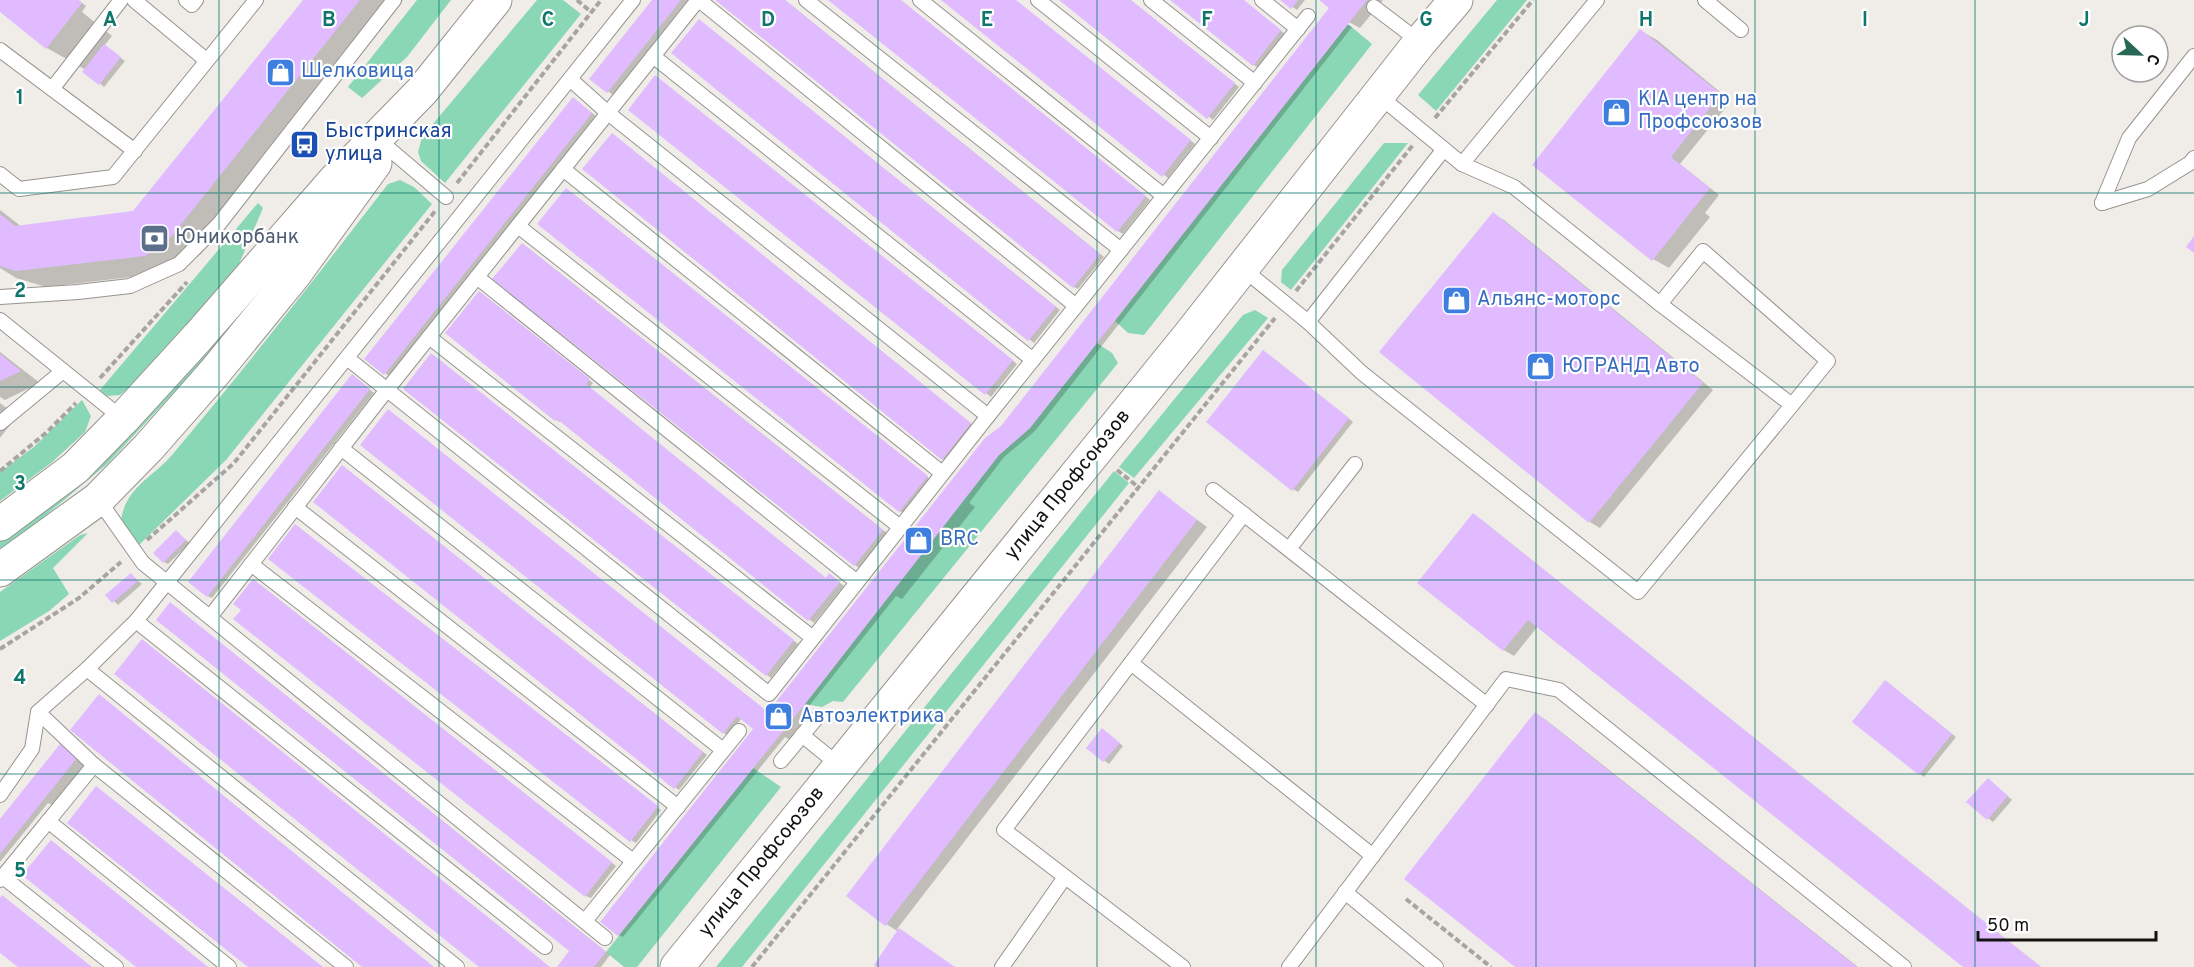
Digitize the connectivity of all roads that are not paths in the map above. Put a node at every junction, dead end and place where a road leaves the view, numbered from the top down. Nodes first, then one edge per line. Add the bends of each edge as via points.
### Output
1 (121, 0) edge
2 (134, 0) edge
3 (186, 0) edge
4 (196, 0) edge
5 (256, 0) edge
6 (394, 0) edge
7 (495, 0) edge
8 (633, 0) edge
9 (698, 0) edge
10 (806, 0) edge
11 (920, 0) edge
12 (1038, 0) edge
13 (1151, 0) edge
14 (1262, 0) edge
15 (1456, 0) edge
16 (1597, 0) edge
17 (1705, 0) edge
18 (1374, 7) dead end
19 (1308, 16) dead end
20 (1298, 29) junction
21 (1741, 30) dead end
22 (1420, 42) junction
23 (0, 50) edge
24 (653, 56) junction
25 (2194, 56) edge
26 (206, 60) junction
27 (570, 80) junction
28 (1255, 83) junction
29 (52, 89) junction
30 (422, 91) junction
31 (1378, 95) junction
32 (608, 113) junction
33 (1211, 138) junction
34 (387, 147) junction
35 (1444, 149) junction
36 (135, 151) junction
37 (2194, 158) edge
38 (1462, 164) junction
39 (563, 169) junction
40 (0, 174) edge
41 (1164, 196) junction
42 (446, 197) road end
43 (518, 226) junction
44 (1121, 250) junction
45 (1242, 268) junction
46 (477, 277) junction
47 (0, 297) edge
48 (1660, 304) junction
49 (1076, 306) junction
50 (0, 320) edge
51 (1308, 322) junction
52 (429, 337) junction
53 (347, 358) junction
54 (1033, 360) junction
55 (63, 371) junction
56 (386, 391) junction
57 (1792, 405) junction
58 (988, 416) junction
59 (123, 419) junction
60 (0, 423) edge
61 (341, 448) junction
62 (1355, 464) dead end
63 (942, 474) junction
64 (1213, 490) dead end
65 (98, 499) junction
66 (295, 507) junction
67 (1244, 514) junction
68 (0, 524) edge
69 (900, 527) junction
70 (1289, 549) junction
71 (251, 564) junction
72 (0, 570) edge
73 (167, 582) junction
74 (857, 582) junction
75 (210, 617) junction
76 (136, 621) junction
77 (813, 638) junction
78 (1131, 663) junction
79 (87, 669) junction
80 (1487, 705) junction
81 (38, 712) junction
82 (815, 720) dead end
83 (739, 731) dead end
84 (802, 735) junction
85 (723, 750) junction
86 (781, 761) dead end
87 (94, 765) junction
88 (840, 766) junction
89 (0, 795) edge
90 (678, 807) junction
91 (48, 821) junction
92 (1373, 856) junction
93 (633, 861) junction
94 (1065, 876) junction
95 (1, 878) edge
96 (1345, 892) junction
97 (585, 921) junction
98 (605, 938) dead end
99 (545, 947) dead end
100 (116, 967) edge
101 (229, 967) edge
102 (346, 967) edge
103 (457, 967) edge
104 (677, 967) edge
105 (1002, 967) edge
106 (1183, 967) edge
107 (1289, 967) edge
108 (1436, 967) edge
109 (1904, 967) edge

1 - 29 lane
2 - 26 lane
3 - 4 lane via 192,5
5 - 26 lane
6 - 47 lane via 219,224 179,264 130,286
7 - 30 main road
8 - 27 lane
9 - 24 lane
9 - 49 lane
10 - 44 lane
11 - 41 lane
12 - 33 lane
13 - 28 lane
14 - 20 lane
15 - 22 main road, улица Профсоюзов
16 - 38 lane
17 - 21 lane
18 - 22 lane
19 - 20 lane
20 - 28 lane
22 - 31 main road, улица Профсоюзов
23 - 29 lane
24 - 32 lane
24 - 54 lane
25 - 37 lane via 2129,138 2102,203 2148,189
26 - 36 lane
27 - 32 lane
27 - 53 lane
28 - 33 lane
29 - 36 lane
30 - 34 main road
30 - 59 main road via 312,205
31 - 35 lane
31 - 45 main road, улица Профсоюзов
32 - 39 lane
32 - 58 lane
33 - 41 lane
34 - 42 lane
34 - 65 main road via 294,276 192,398
35 - 38 lane
35 - 51 lane
36 - 40 lane via 113,177 19,189
38 - 48 lane via 1514,187
39 - 43 lane
39 - 63 lane
41 - 44 lane
43 - 46 lane
43 - 69 lane
44 - 49 lane
45 - 51 lane
45 - 88 main road, улица Профсоюзов
46 - 52 lane
46 - 74 lane
48 - 57 lane
48 - 57 lane via 1702,251 1828,361
49 - 54 lane
50 - 55 lane
51 - 57 lane via 1362,373 1638,592
52 - 56 lane
52 - 77 lane
53 - 56 lane
53 - 73 lane
54 - 58 lane
55 - 59 lane
55 - 60 lane
56 - 61 lane
56 - 77 lane via 769,694
58 - 63 lane
59 - 68 main road via 75,468
61 - 66 lane
61 - 85 lane
62 - 70 lane
63 - 69 lane
64 - 67 lane
65 - 72 main road
65 - 73 lane via 143,563
66 - 71 lane
66 - 90 lane
67 - 70 lane
67 - 78 lane
69 - 74 lane
70 - 80 lane
71 - 75 lane
71 - 93 lane
73 - 75 lane
73 - 76 lane
74 - 77 lane
75 - 97 lane
76 - 79 lane
76 - 99 lane
78 - 92 lane
78 - 94 lane via 1004,830
79 - 81 lane
79 - 103 lane
80 - 92 lane
80 - 109 lane via 1506,679 1558,690
81 - 87 lane
81 - 89 lane via 32,749
82 - 84 lane
83 - 85 lane
84 - 86 lane
84 - 88 lane
85 - 90 lane
87 - 91 lane
87 - 102 lane
88 - 104 main road, улица Профсоюзов
90 - 93 lane
91 - 95 lane
91 - 101 lane
92 - 96 lane
93 - 97 lane
94 - 105 lane
94 - 106 lane
95 - 100 lane
96 - 107 lane
96 - 108 lane
97 - 98 lane

